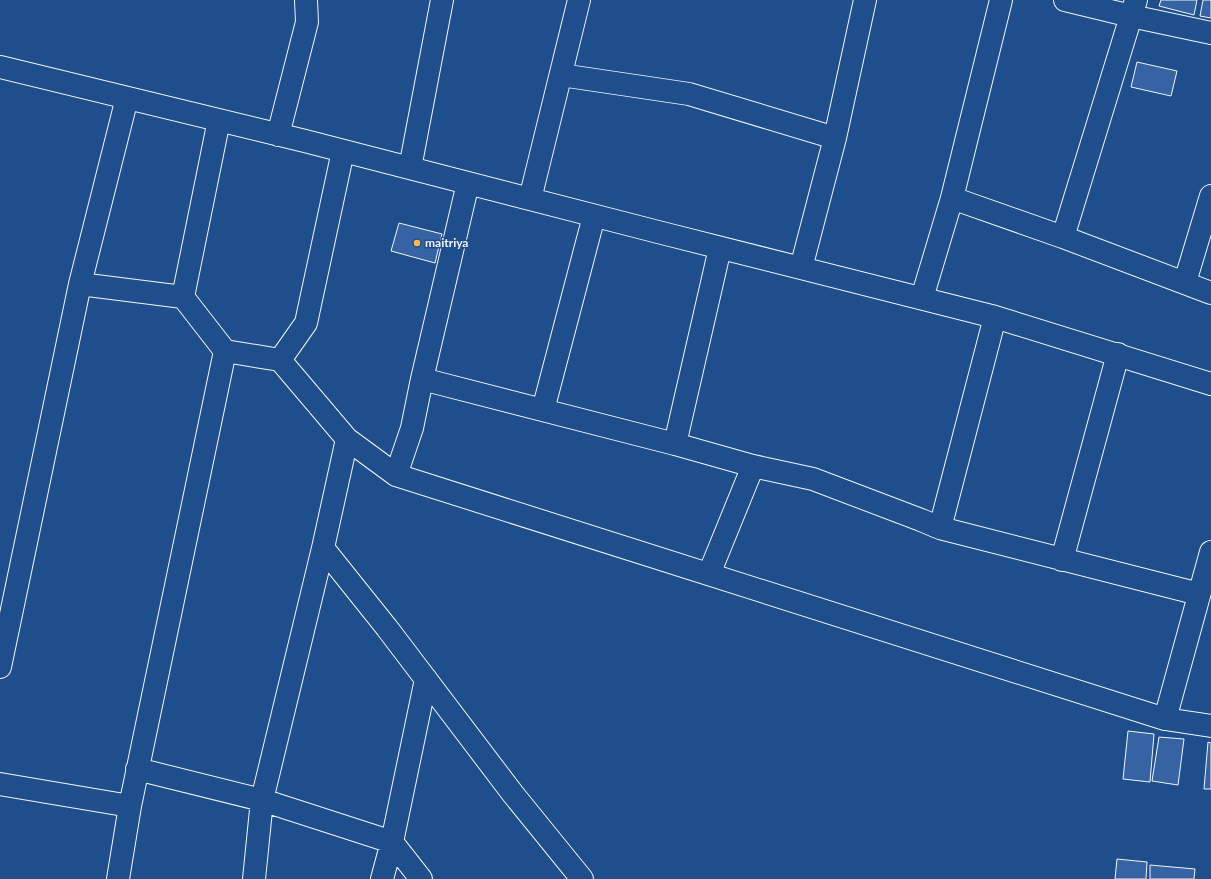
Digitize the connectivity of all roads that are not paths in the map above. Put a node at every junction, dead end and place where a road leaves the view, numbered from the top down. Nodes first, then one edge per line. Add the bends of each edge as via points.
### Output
1 (306, 0) edge
2 (442, 0) edge
3 (579, 0) edge
4 (865, 0) edge
5 (1001, 0) edge
6 (1065, 0) edge
7 (1134, 8) edge
8 (1211, 33) edge
9 (0, 67) edge
10 (561, 75) junction
11 (127, 98) junction
12 (219, 120) junction
13 (278, 135) junction
14 (835, 138) junction
15 (344, 151) junction
16 (410, 168) junction
17 (468, 183) junction
18 (1211, 196) edge
19 (952, 198) junction
20 (530, 199) junction
21 (594, 216) junction
22 (1063, 237) junction
23 (720, 248) junction
24 (801, 268) junction
25 (1185, 282) junction
26 (80, 284) junction
27 (1211, 293) edge
28 (183, 297) junction
29 (922, 298) junction
30 (995, 316) junction
31 (225, 351) junction
32 (1118, 354) junction
33 (280, 360) junction
34 (422, 379) junction
35 (1211, 384) edge
36 (543, 410) junction
37 (347, 439) junction
38 (675, 444) junction
39 (753, 466) junction
40 (396, 475) junction
41 (940, 528) junction
42 (323, 548) junction
43 (1211, 552) edge
44 (1062, 560) junction
45 (709, 574) junction
46 (1199, 594) junction
47 (0, 667) edge
48 (426, 680) junction
49 (1165, 719) junction
50 (1211, 726) edge
51 (137, 769) junction
52 (0, 784) edge
53 (262, 800) junction
54 (130, 806) junction
55 (392, 842) junction
56 (118, 879) edge
57 (254, 879) edge
58 (382, 879) edge
59 (421, 879) edge
60 (582, 879) edge

1 - 13 street via 306,22
2 - 16 street
3 - 10 street
4 - 14 street
5 - 19 street
6 - 7 street
7 - 8 street
7 - 22 street
9 - 11 street
10 - 14 street via 689,94
10 - 20 street
11 - 12 street
11 - 26 street
12 - 13 street
12 - 28 street
13 - 15 street
14 - 24 street
15 - 16 street
15 - 33 street via 306,323
16 - 17 street
17 - 20 street
17 - 34 street
18 - 25 street
19 - 22 street
19 - 29 street
20 - 21 street
21 - 23 street
21 - 36 street
22 - 25 street
23 - 24 street
23 - 38 street
24 - 29 street
25 - 27 street
26 - 28 street
26 - 47 street
28 - 31 street
29 - 30 street
30 - 32 street
30 - 41 street
31 - 33 street
31 - 51 street
32 - 35 street
32 - 44 street
33 - 37 street
34 - 36 street
34 - 40 street via 412,428
36 - 38 street
37 - 40 street
37 - 42 street
38 - 39 street
39 - 41 street via 813,479
39 - 45 street
40 - 45 street
41 - 44 street
42 - 48 street
42 - 53 street
43 - 46 street
44 - 46 street
45 - 49 street
46 - 49 street
48 - 55 street
48 - 60 street
49 - 50 street
51 - 53 street
51 - 54 street
52 - 54 street
53 - 55 street
53 - 57 street
54 - 56 street
55 - 58 street
55 - 59 street

